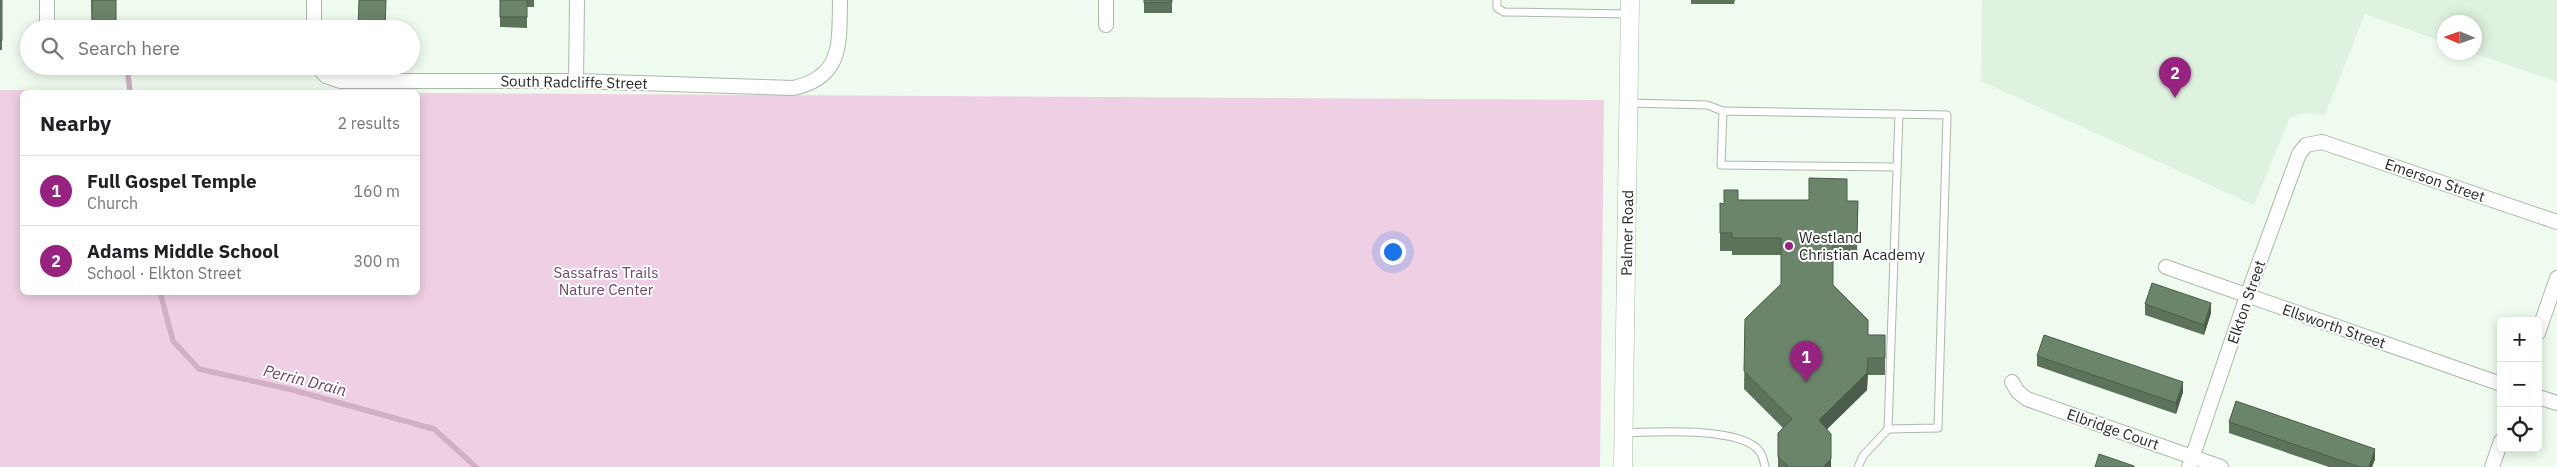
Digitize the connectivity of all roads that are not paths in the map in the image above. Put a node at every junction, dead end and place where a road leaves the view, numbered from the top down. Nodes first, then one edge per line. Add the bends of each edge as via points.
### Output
1 (47, 0) edge
2 (314, 0) edge
3 (577, 0) edge
4 (840, 0) edge
5 (1106, 0) edge
6 (1497, 0) edge
7 (1629, 7) edge
8 (47, 20) edge
9 (314, 20) edge
10 (1106, 25) dead end
11 (327, 75) edge
12 (576, 81) junction
13 (1628, 103) junction
14 (1723, 111) junction
15 (1898, 114) junction
16 (2312, 143) joint
17 (1897, 167) junction
18 (2557, 222) edge
19 (2166, 268) dead end
20 (2557, 278) edge
21 (2247, 296) junction
22 (2542, 321) edge
23 (2012, 382) dead end
24 (2497, 383) edge
25 (2542, 398) edge
26 (2557, 403) edge
27 (1888, 429) junction
28 (1623, 433) junction
29 (2497, 452) edge
30 (2191, 462) edge
31 (1623, 467) edge
32 (1765, 467) edge
33 (1858, 467) edge
34 (2221, 467) edge
35 (2492, 467) edge

1 - 8 street
2 - 9 street
3 - 12 street
4 - 12 street, South Radcliffe Street via 838,52 817,80 794,88
5 - 10 street
6 - 7 lane via 1497,8 1504,12
7 - 13 street, Palmer Road
11 - 12 street, South Radcliffe Street via 340,81
13 - 14 lane via 1707,106
13 - 28 street, Palmer Road
14 - 15 lane
14 - 17 lane via 1722,165
15 - 17 lane
15 - 27 lane via 1947,115 1938,428
16 - 18 street, Emerson Street via 2322,142
16 - 21 street, Elkton Street via 2299,154
17 - 27 lane
19 - 21 street, Ellsworth Street
20 - 22 street
21 - 24 street, Ellsworth Street
21 - 30 street, Elkton Street
23 - 30 street, Elbridge Court via 2027,399
25 - 26 street
27 - 33 lane via 1863,456
28 - 31 street, Palmer Road
28 - 32 lane via 1720,434 1748,443 1760,451
29 - 35 street
30 - 34 street, Elbridge Court

